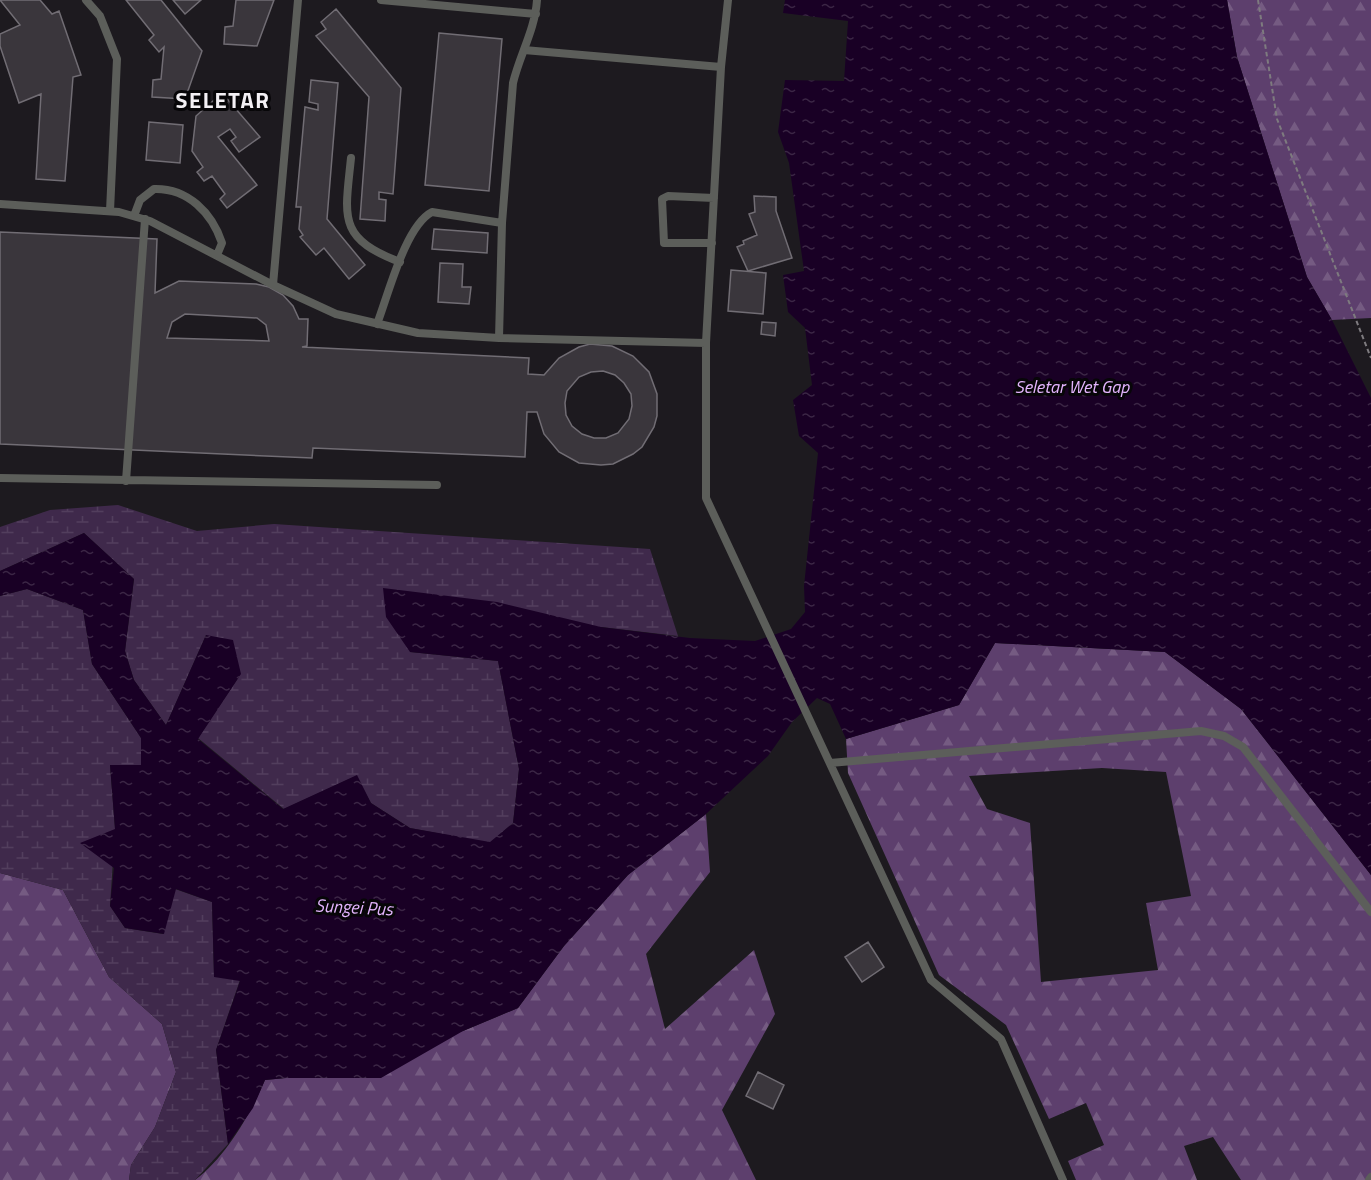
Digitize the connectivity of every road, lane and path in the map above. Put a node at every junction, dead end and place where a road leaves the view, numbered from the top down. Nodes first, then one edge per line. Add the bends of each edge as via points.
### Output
1 (86, 0) edge
2 (298, 0) edge
3 (381, 0) edge
4 (537, 0) edge
5 (728, 0) edge
6 (1258, 0) edge
7 (536, 14) junction
8 (524, 50) junction
9 (721, 67) junction
10 (351, 158) dead end
11 (714, 198) junction
12 (0, 204) edge
13 (110, 211) junction
14 (134, 216) junction
15 (145, 219) junction
16 (502, 223) junction
17 (712, 243) junction
18 (217, 255) junction
19 (400, 262) junction
20 (273, 285) junction
21 (377, 324) junction
22 (499, 338) junction
23 (706, 343) junction
24 (1371, 358) edge
25 (0, 478) edge
26 (126, 482) junction
27 (437, 485) dead end
28 (830, 763) junction
29 (1371, 912) edge
30 (1063, 1180) edge

1 - 13 lane via 100,16 117,59
2 - 20 lane
3 - 7 lane
4 - 7 lane
5 - 9 lane
6 - 24 path via 1277,119
7 - 8 lane
8 - 9 lane
8 - 16 lane via 513,83
9 - 11 lane
10 - 19 lane via 345,212 352,234 379,254
11 - 17 lane
11 - 17 lane via 662,199 664,243
12 - 13 lane
13 - 14 lane
14 - 15 lane
14 - 18 lane via 140,200 154,189 187,196 218,230 222,243
15 - 18 lane
15 - 26 lane
16 - 19 lane via 432,212 416,226
16 - 22 lane
17 - 23 lane
18 - 20 lane
19 - 21 lane
20 - 21 lane via 336,315
21 - 22 lane via 418,333
22 - 23 lane
23 - 28 lane via 706,498
25 - 26 lane
26 - 27 lane
28 - 29 lane via 1201,731 1224,736 1243,747
28 - 30 lane via 931,980 1001,1039

